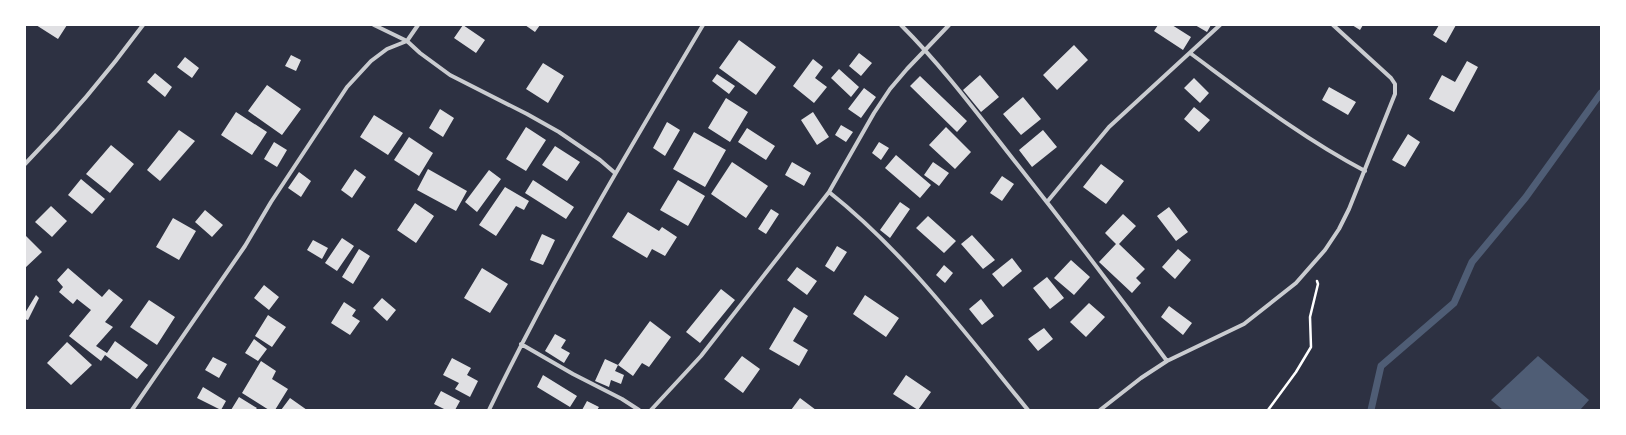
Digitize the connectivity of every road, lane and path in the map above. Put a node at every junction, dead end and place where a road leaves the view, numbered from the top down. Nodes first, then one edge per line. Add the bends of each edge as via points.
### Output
1 (143, 25) edge
2 (374, 25) edge
3 (418, 25) edge
4 (703, 25) edge
5 (901, 25) edge
6 (949, 25) edge
7 (1220, 25) edge
8 (1333, 25) edge
9 (406, 41) junction
10 (926, 50) junction
11 (1190, 53) junction
12 (25, 164) edge
13 (1365, 171) junction
14 (615, 172) junction
15 (829, 192) junction
16 (1047, 202) junction
17 (1309, 266) junction
18 (521, 344) junction
19 (1167, 361) junction
20 (132, 410) edge
21 (490, 410) edge
22 (639, 410) edge
23 (652, 410) edge
24 (1028, 410) edge
25 (1100, 410) edge
26 (1268, 410) edge

1 - 12 street via 107,74
2 - 9 street
3 - 9 street
4 - 14 street
5 - 10 street
6 - 10 street
7 - 11 street
8 - 13 street via 1391,78 1396,89
9 - 14 street via 450,75 552,129
9 - 20 street via 387,49 371,61 347,87 245,246
10 - 15 street via 890,89
10 - 16 street
11 - 13 street via 1294,129
11 - 16 street via 1109,127
13 - 17 street via 1340,229
14 - 18 street
15 - 23 street via 701,356
15 - 24 street via 867,225 920,279
16 - 19 street
17 - 19 street via 1296,283 1244,324
17 - 26 path via 1318,284 1310,317 1311,347
18 - 21 street
18 - 22 street
19 - 25 street

